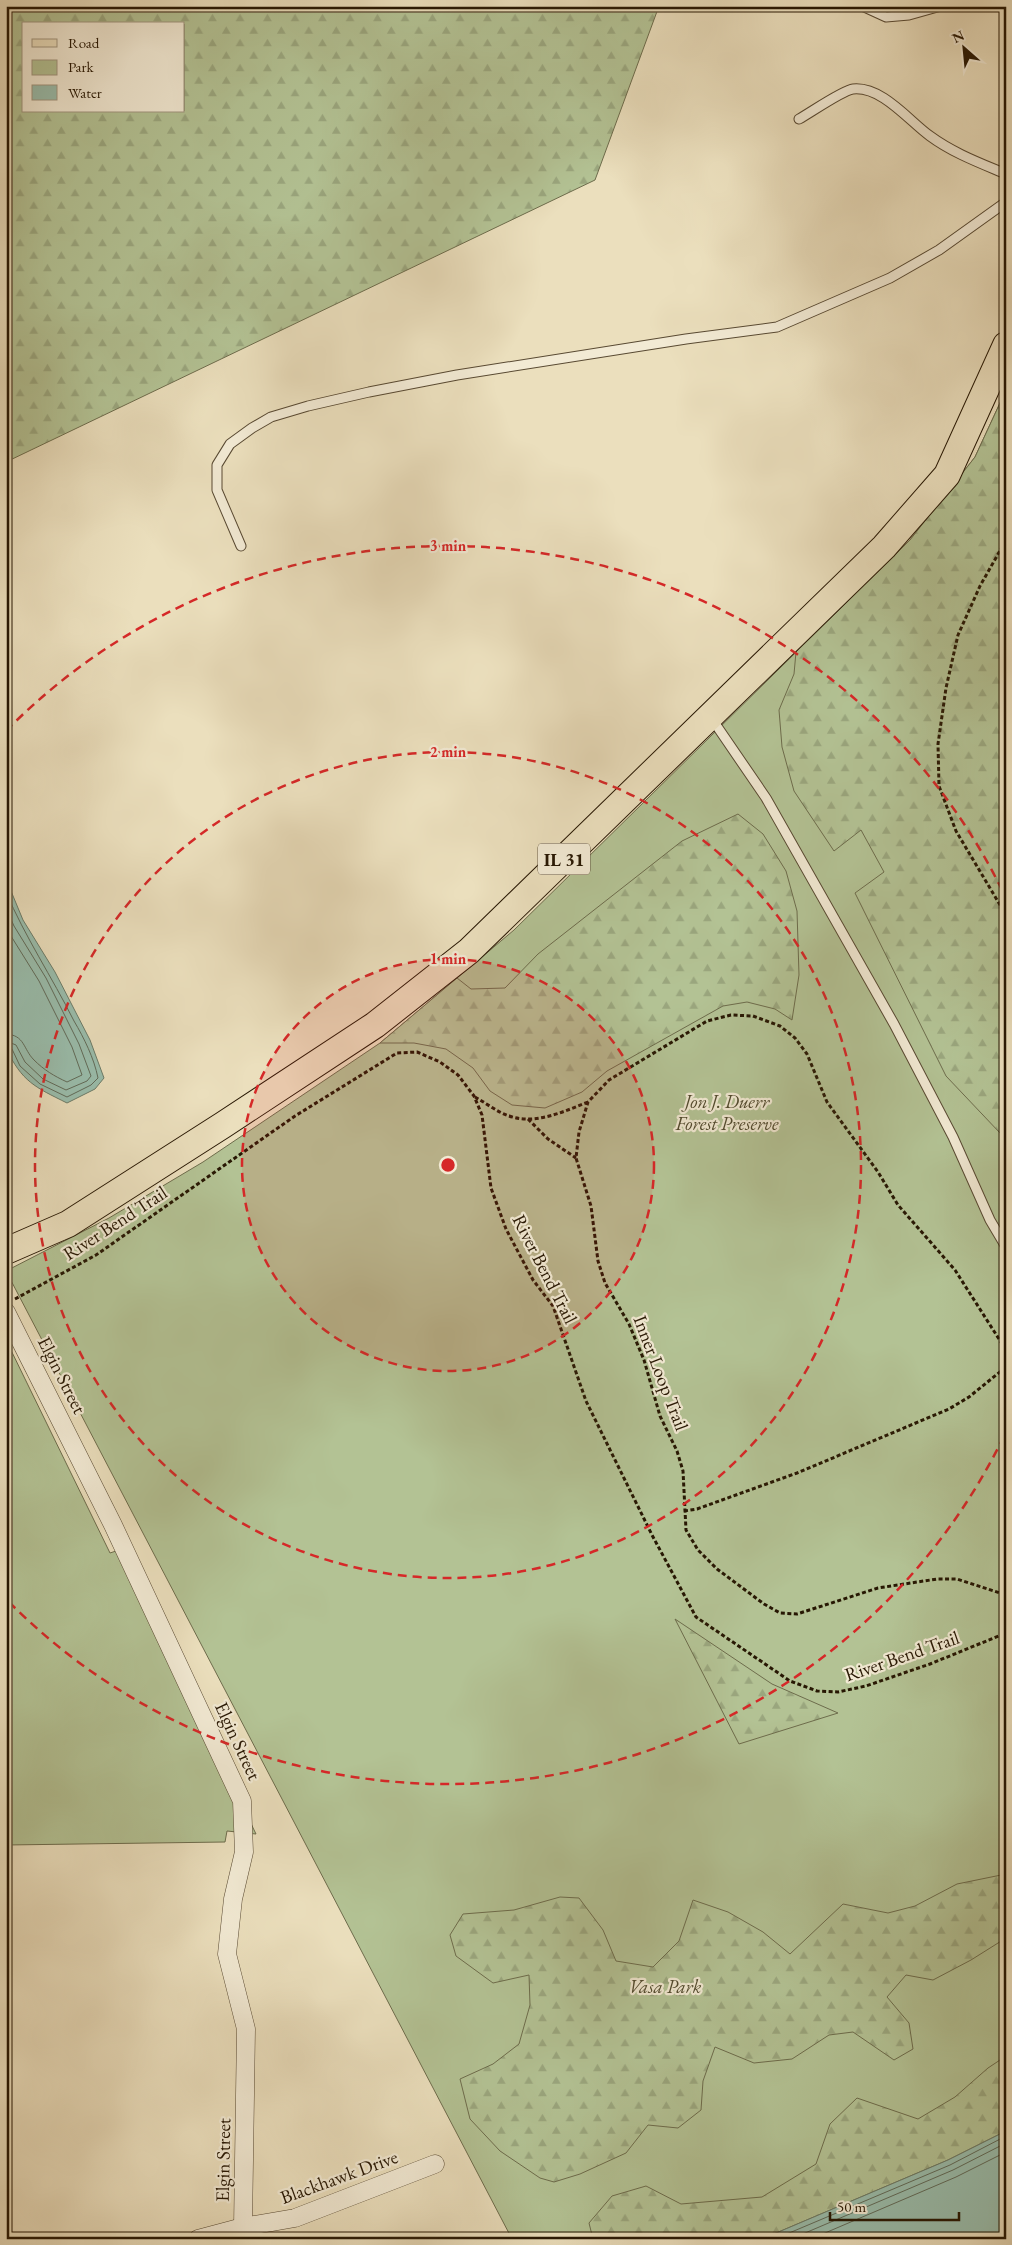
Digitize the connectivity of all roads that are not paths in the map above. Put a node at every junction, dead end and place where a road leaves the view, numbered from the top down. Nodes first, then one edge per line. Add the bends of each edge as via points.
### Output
1 (862, 6) edge
2 (941, 6) edge
3 (799, 119) dead end
4 (1006, 174) edge
5 (1006, 202) edge
6 (1006, 346) edge
7 (242, 546) dead end
8 (710, 718) junction
9 (1006, 1247) edge
10 (6, 1251) edge
11 (10, 1306) edge
12 (435, 2164) dead end
13 (243, 2227) junction
14 (198, 2239) edge

1 - 2 lane via 886,17 909,15
3 - 4 lane via 852,89 871,91 962,156
5 - 7 lane via 939,250 898,274 777,327 457,375 308,406 271,418 230,444 217,465 217,490
6 - 8 main road, IL 31 via 947,475 884,547
8 - 9 lane via 766,798 894,1024
8 - 10 main road, IL 31 via 469,951 375,1025 68,1224
11 - 13 street, Elgin Street via 242,1800 244,1852 233,1899 227,1954 246,2028
12 - 13 street, Blackhawk Drive via 295,2218
13 - 14 street, Blackhawk Drive

